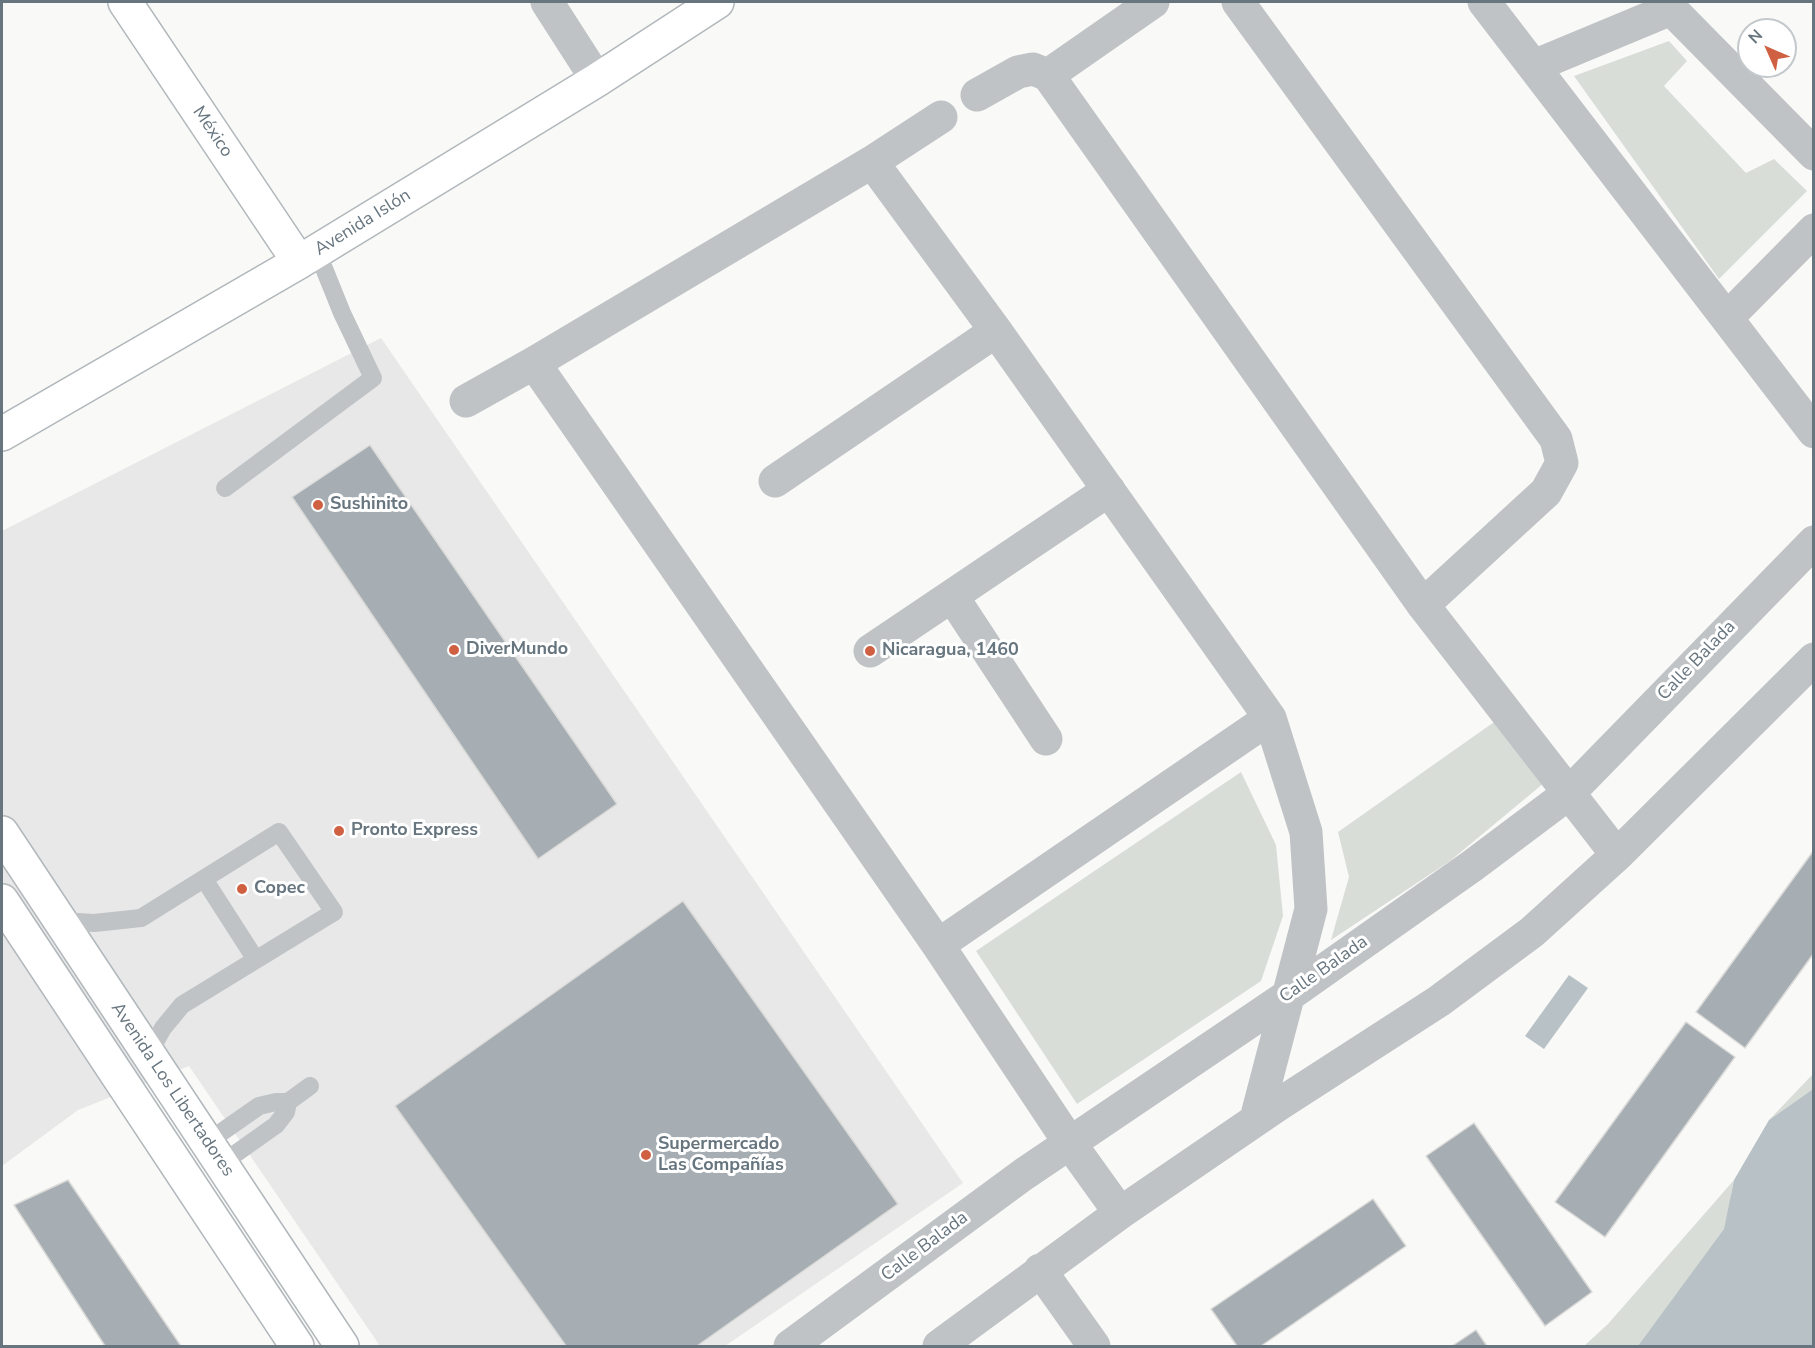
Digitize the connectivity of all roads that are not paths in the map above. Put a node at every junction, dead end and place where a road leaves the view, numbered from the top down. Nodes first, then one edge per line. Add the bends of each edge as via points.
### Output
1 (125, 2) edge
2 (547, 2) edge
3 (717, 2) edge
4 (1153, 2) edge
5 (1238, 2) edge
6 (1484, 2) edge
7 (1534, 66) junction
8 (1048, 75) junction
9 (597, 80) junction
10 (977, 95) dead end
11 (941, 117) dead end
12 (1814, 154) edge
13 (872, 162) junction
14 (1814, 230) edge
15 (308, 257) junction
16 (1727, 318) junction
17 (996, 330) junction
18 (534, 363) junction
19 (466, 401) dead end
20 (1814, 432) edge
21 (2, 434) edge
22 (775, 481) dead end
23 (225, 488) dead end
24 (1109, 490) junction
25 (1814, 542) edge
26 (952, 596) junction
27 (1423, 605) junction
28 (870, 651) dead end
29 (1814, 659) edge
30 (1270, 718) junction
31 (1046, 739) dead end
32 (1568, 794) junction
33 (2, 833) edge
34 (1617, 855) junction
35 (204, 879) junction
36 (2, 901) edge
37 (60, 921) junction
38 (938, 945) junction
39 (256, 960) junction
40 (1289, 995) junction
41 (148, 1055) junction
42 (310, 1086) dead end
43 (288, 1102) junction
44 (1256, 1119) junction
45 (1069, 1142) junction
46 (214, 1153) junction
47 (1120, 1213) junction
48 (1040, 1270) junction
49 (297, 1347) edge
50 (342, 1347) edge
51 (790, 1347) edge
52 (939, 1347) edge
53 (1094, 1347) edge

1 - 15 main road, México
2 - 9 street
3 - 9 main road, Avenida Islón
4 - 8 street
5 - 27 street via 1556,439 1562,463 1545,492
6 - 7 street
7 - 12 street via 1671,9
7 - 16 street
8 - 10 street via 1033,69 1018,72
8 - 27 street
9 - 15 main road, Avenida Islón
11 - 13 street
13 - 17 street
13 - 18 street
14 - 16 street
15 - 21 main road, Avenida Islón
15 - 23 lane via 342,313 373,378
16 - 20 street
17 - 22 street
17 - 24 street
18 - 19 street
18 - 38 street
24 - 26 street
24 - 30 street
25 - 32 street, Calle Balada
26 - 28 street
26 - 31 street
27 - 32 street
29 - 34 street
30 - 38 street
30 - 40 street via 1306,832 1311,909
32 - 34 street
32 - 40 street, Calle Balada
33 - 37 main road, Avenida Los Libertadores
34 - 44 street via 1532,932 1439,1001
35 - 37 lane via 141,918 94,923
35 - 39 lane
35 - 39 lane via 279,832 334,912
36 - 49 main road, Avenida Los Libertadores
37 - 41 main road, Avenida Los Libertadores
38 - 45 street
39 - 41 lane via 182,1005
40 - 44 street
40 - 45 street, Calle Balada
41 - 46 main road, Avenida Los Libertadores
42 - 43 lane
43 - 46 lane via 259,1106
43 - 46 lane via 276,1125
44 - 47 street
45 - 47 street
45 - 51 street, Calle Balada
46 - 50 main road, Avenida Los Libertadores
47 - 48 street
48 - 52 street
48 - 53 street

